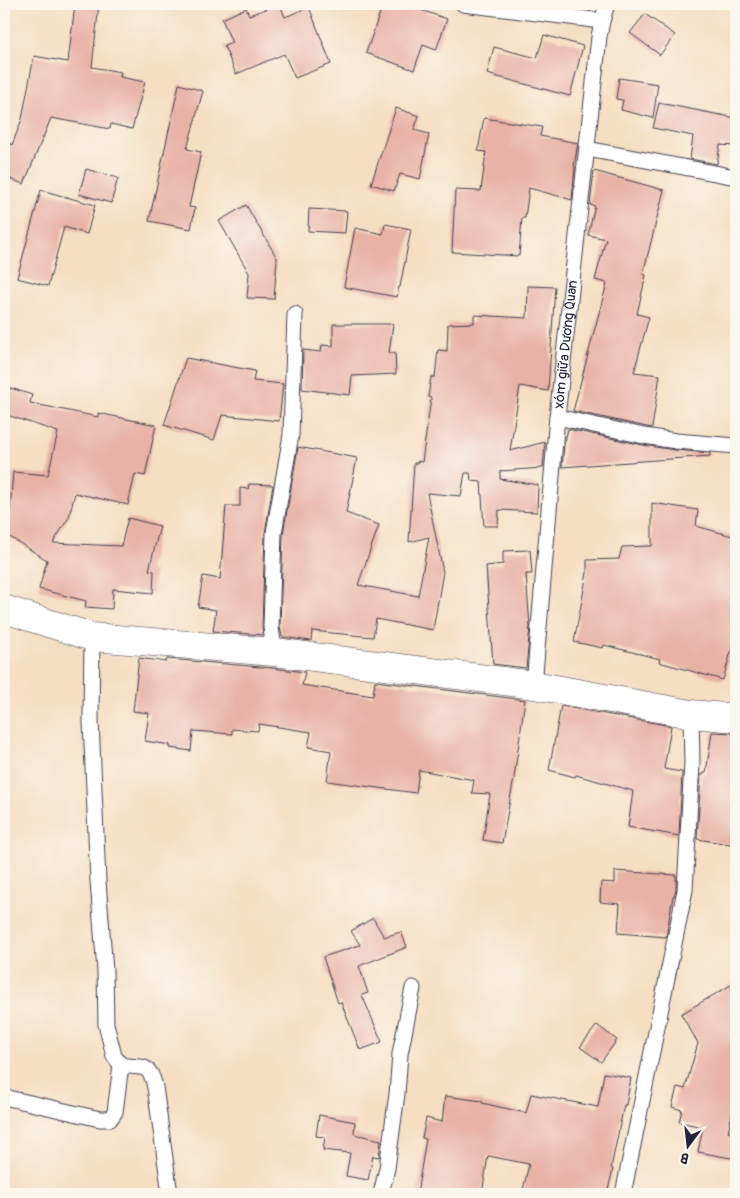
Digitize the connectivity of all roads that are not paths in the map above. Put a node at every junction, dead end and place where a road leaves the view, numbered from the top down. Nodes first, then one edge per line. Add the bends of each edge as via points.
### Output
1 (464, 4) edge
2 (607, 4) edge
3 (602, 21) junction
4 (587, 149) junction
5 (736, 176) edge
6 (295, 314) dead end
7 (557, 417) junction
8 (736, 446) edge
9 (4, 609) edge
10 (92, 638) junction
11 (274, 652) junction
12 (534, 684) junction
13 (691, 714) junction
14 (736, 718) edge
15 (412, 988) dead end
16 (121, 1065) junction
17 (4, 1097) edge
18 (170, 1194) edge
19 (382, 1194) edge
20 (623, 1194) edge

1 - 3 lane
2 - 3 lane, xóm giữa Dương Quan
3 - 4 lane, xóm giữa Dương Quan
4 - 5 lane
4 - 7 lane, xóm giữa Dương Quan
6 - 11 lane via 291,435 274,533 271,627
7 - 8 lane via 644,436
7 - 12 lane, xóm giữa Dương Quan
9 - 10 street
10 - 11 street
10 - 16 lane via 92,741 106,1024 114,1056
11 - 12 street
12 - 13 street
13 - 14 street
13 - 20 lane via 692,763 685,890
15 - 19 lane
16 - 17 lane via 115,1112 110,1118 100,1119
16 - 18 lane via 142,1067 153,1077

